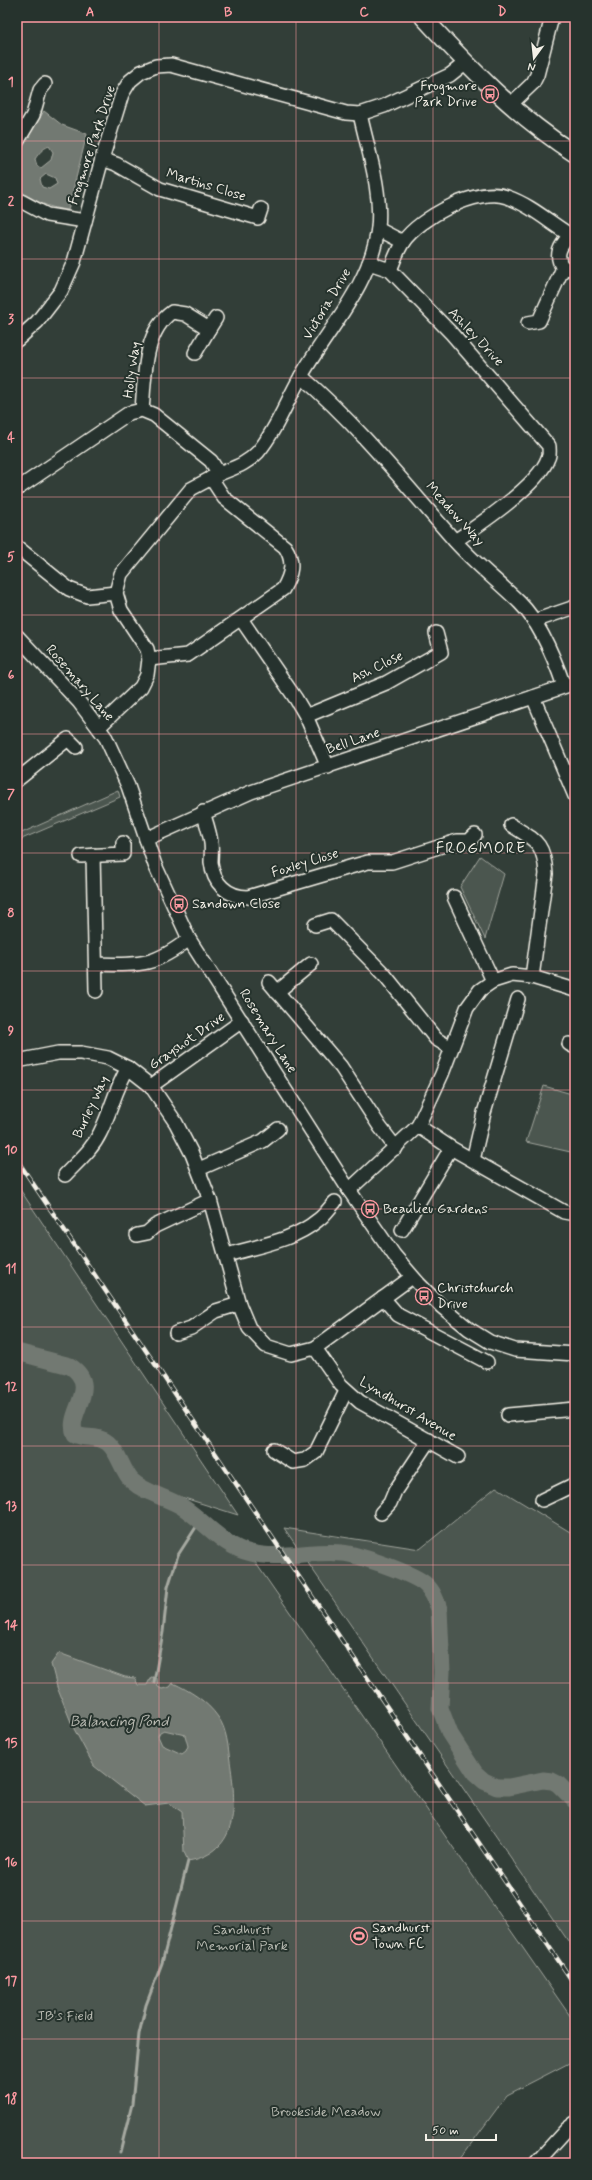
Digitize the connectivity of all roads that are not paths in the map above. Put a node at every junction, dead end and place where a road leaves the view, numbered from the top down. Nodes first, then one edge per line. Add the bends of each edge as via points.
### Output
1 (423, 17) edge
2 (552, 17) edge
3 (465, 63) junction
4 (45, 84) dead end
5 (510, 105) junction
6 (360, 114) junction
7 (17, 142) edge
8 (575, 154) edge
9 (102, 159) junction
10 (17, 199) edge
11 (258, 218) dead end
12 (85, 221) junction
13 (378, 230) junction
14 (572, 237) edge
15 (403, 242) junction
16 (369, 263) junction
17 (569, 269) edge
18 (390, 270) junction
19 (528, 323) dead end
20 (17, 340) edge
21 (195, 353) dead end
22 (301, 376) junction
23 (142, 410) junction
24 (215, 476) junction
25 (17, 489) edge
26 (455, 541) junction
27 (17, 547) edge
28 (116, 593) junction
29 (575, 608) edge
30 (241, 618) junction
31 (534, 621) junction
32 (436, 633) dead end
33 (18, 640) edge
34 (149, 659) junction
35 (569, 685) edge
36 (534, 697) junction
37 (306, 716) junction
38 (99, 727) junction
39 (76, 747) dead end
40 (328, 767) junction
41 (17, 780) edge
42 (575, 796) edge
43 (203, 812) junction
44 (511, 825) dead end
45 (475, 835) dead end
46 (146, 840) junction
47 (123, 843) dead end
48 (454, 897) dead end
49 (315, 926) dead end
50 (190, 939) junction
51 (96, 964) junction
52 (311, 964) dead end
53 (532, 977) junction
54 (493, 981) junction
55 (575, 990) edge
56 (96, 991) dead end
57 (518, 999) dead end
58 (242, 1021) junction
59 (452, 1048) junction
60 (17, 1061) edge
61 (128, 1068) junction
62 (151, 1086) junction
63 (418, 1126) junction
64 (278, 1129) dead end
65 (396, 1148) junction
66 (451, 1148) junction
67 (473, 1160) junction
68 (199, 1169) junction
69 (64, 1175) dead end
70 (349, 1190) junction
71 (210, 1200) junction
72 (335, 1202) dead end
73 (575, 1214) edge
74 (402, 1230) dead end
75 (137, 1235) dead end
76 (227, 1255) junction
77 (412, 1277) junction
78 (383, 1298) junction
79 (239, 1304) junction
80 (176, 1333) dead end
81 (315, 1348) junction
82 (575, 1354) edge
83 (486, 1362) dead end
84 (346, 1391) junction
85 (575, 1409) edge
86 (508, 1415) dead end
87 (429, 1440) junction
88 (274, 1450) dead end
89 (458, 1457) dead end
90 (575, 1484) edge
91 (542, 1500) dead end
92 (381, 1513) dead end
93 (575, 2123) edge
94 (536, 2163) edge

1 - 3 main road
2 - 5 street via 537,76
3 - 5 main road
3 - 6 street, Frogmore Park Drive via 450,75 384,106
4 - 7 street
5 - 8 main road
6 - 9 street, Frogmore Park Drive via 346,113 171,65 156,66 141,72 130,81 122,94
6 - 13 street, Victoria Drive via 376,185
9 - 11 street, Martins Close via 160,189
9 - 12 street, Frogmore Park Drive
10 - 12 street via 47,215
12 - 20 street, Frogmore Park Drive via 74,262 61,292 37,322
13 - 15 street
13 - 16 street, Victoria Drive
14 - 15 street via 523,204 506,196 482,195 454,204 429,218
14 - 17 street via 560,246 558,253 558,261
15 - 18 street
16 - 18 street, Ashley Drive
16 - 22 street, Victoria Drive via 358,287
17 - 19 street via 539,321
18 - 26 street, Ashley Drive via 457,339 549,446 549,457 545,466 520,493
21 - 23 street, Holly Way via 212,324 172,312 163,318 154,332 149,349
22 - 24 street, Victoria Drive via 258,452 239,467
22 - 26 street, Meadow Way via 366,438
23 - 24 street via 154,415 211,461
23 - 25 street via 129,413
24 - 28 street, Victoria Drive via 191,489 121,574
24 - 30 street via 224,498 285,547 290,554 292,566 283,589
26 - 31 street, Meadow Way via 522,604
27 - 28 street via 69,589 87,596
28 - 34 street via 121,610 146,649
29 - 31 street
30 - 34 street via 188,655
30 - 37 street
31 - 35 street, Meadow Way
32 - 37 street, Ash Close via 441,652 386,683
33 - 38 street, Rosemary Lane via 79,702
34 - 38 street via 147,675 141,687
35 - 36 street, Bell Lane
36 - 40 street, Bell Lane
36 - 42 street
37 - 40 street
38 - 46 street, Rosemary Lane via 118,763
39 - 41 street via 68,739
40 - 43 street, Bell Lane via 251,792
43 - 45 street, Foxley Close via 211,843 214,876 224,890 236,897 248,898 368,862 392,862 457,841 469,841
43 - 46 street, Bell Lane
44 - 53 street via 533,839 542,848 545,859 546,874
46 - 50 street, Rosemary Lane
47 - 51 street via 123,854 87,856 92,877
48 - 54 street
49 - 59 street via 331,920 384,974 436,1039
50 - 51 street via 158,960 138,965
50 - 58 street, Rosemary Lane
51 - 56 street
52 - 65 street via 273,987 341,1067
53 - 54 street via 512,975
53 - 55 street
54 - 59 street via 472,999
57 - 67 street via 484,1113
58 - 62 street, Grayshot Drive
58 - 70 street, Rosemary Lane
59 - 63 street
60 - 61 street via 58,1053 81,1053 108,1058
61 - 62 street
61 - 69 street, Burley Way via 100,1133 89,1151
62 - 68 street via 176,1123
63 - 65 street
63 - 66 street
64 - 68 street via 263,1141
65 - 70 street
66 - 67 street
66 - 74 street
67 - 73 street via 564,1212
68 - 71 street
70 - 77 street, Rosemary Lane via 394,1256
71 - 75 street via 155,1226 147,1233
71 - 76 street
72 - 76 street via 319,1220 297,1234
76 - 79 street
77 - 78 street
77 - 82 street, Rosemary Lane via 442,1307 490,1342 514,1350
78 - 81 street
78 - 83 street via 398,1315
79 - 80 street via 216,1312 191,1328
79 - 81 street via 249,1328 266,1346 291,1354
81 - 84 street, Lyndhurst Avenue
84 - 87 street, Lyndhurst Avenue via 360,1402
84 - 88 street via 316,1452 305,1460 294,1462
85 - 86 street
87 - 89 street, Lyndhurst Avenue
87 - 92 street via 395,1491 390,1503
90 - 91 street
93 - 94 street

